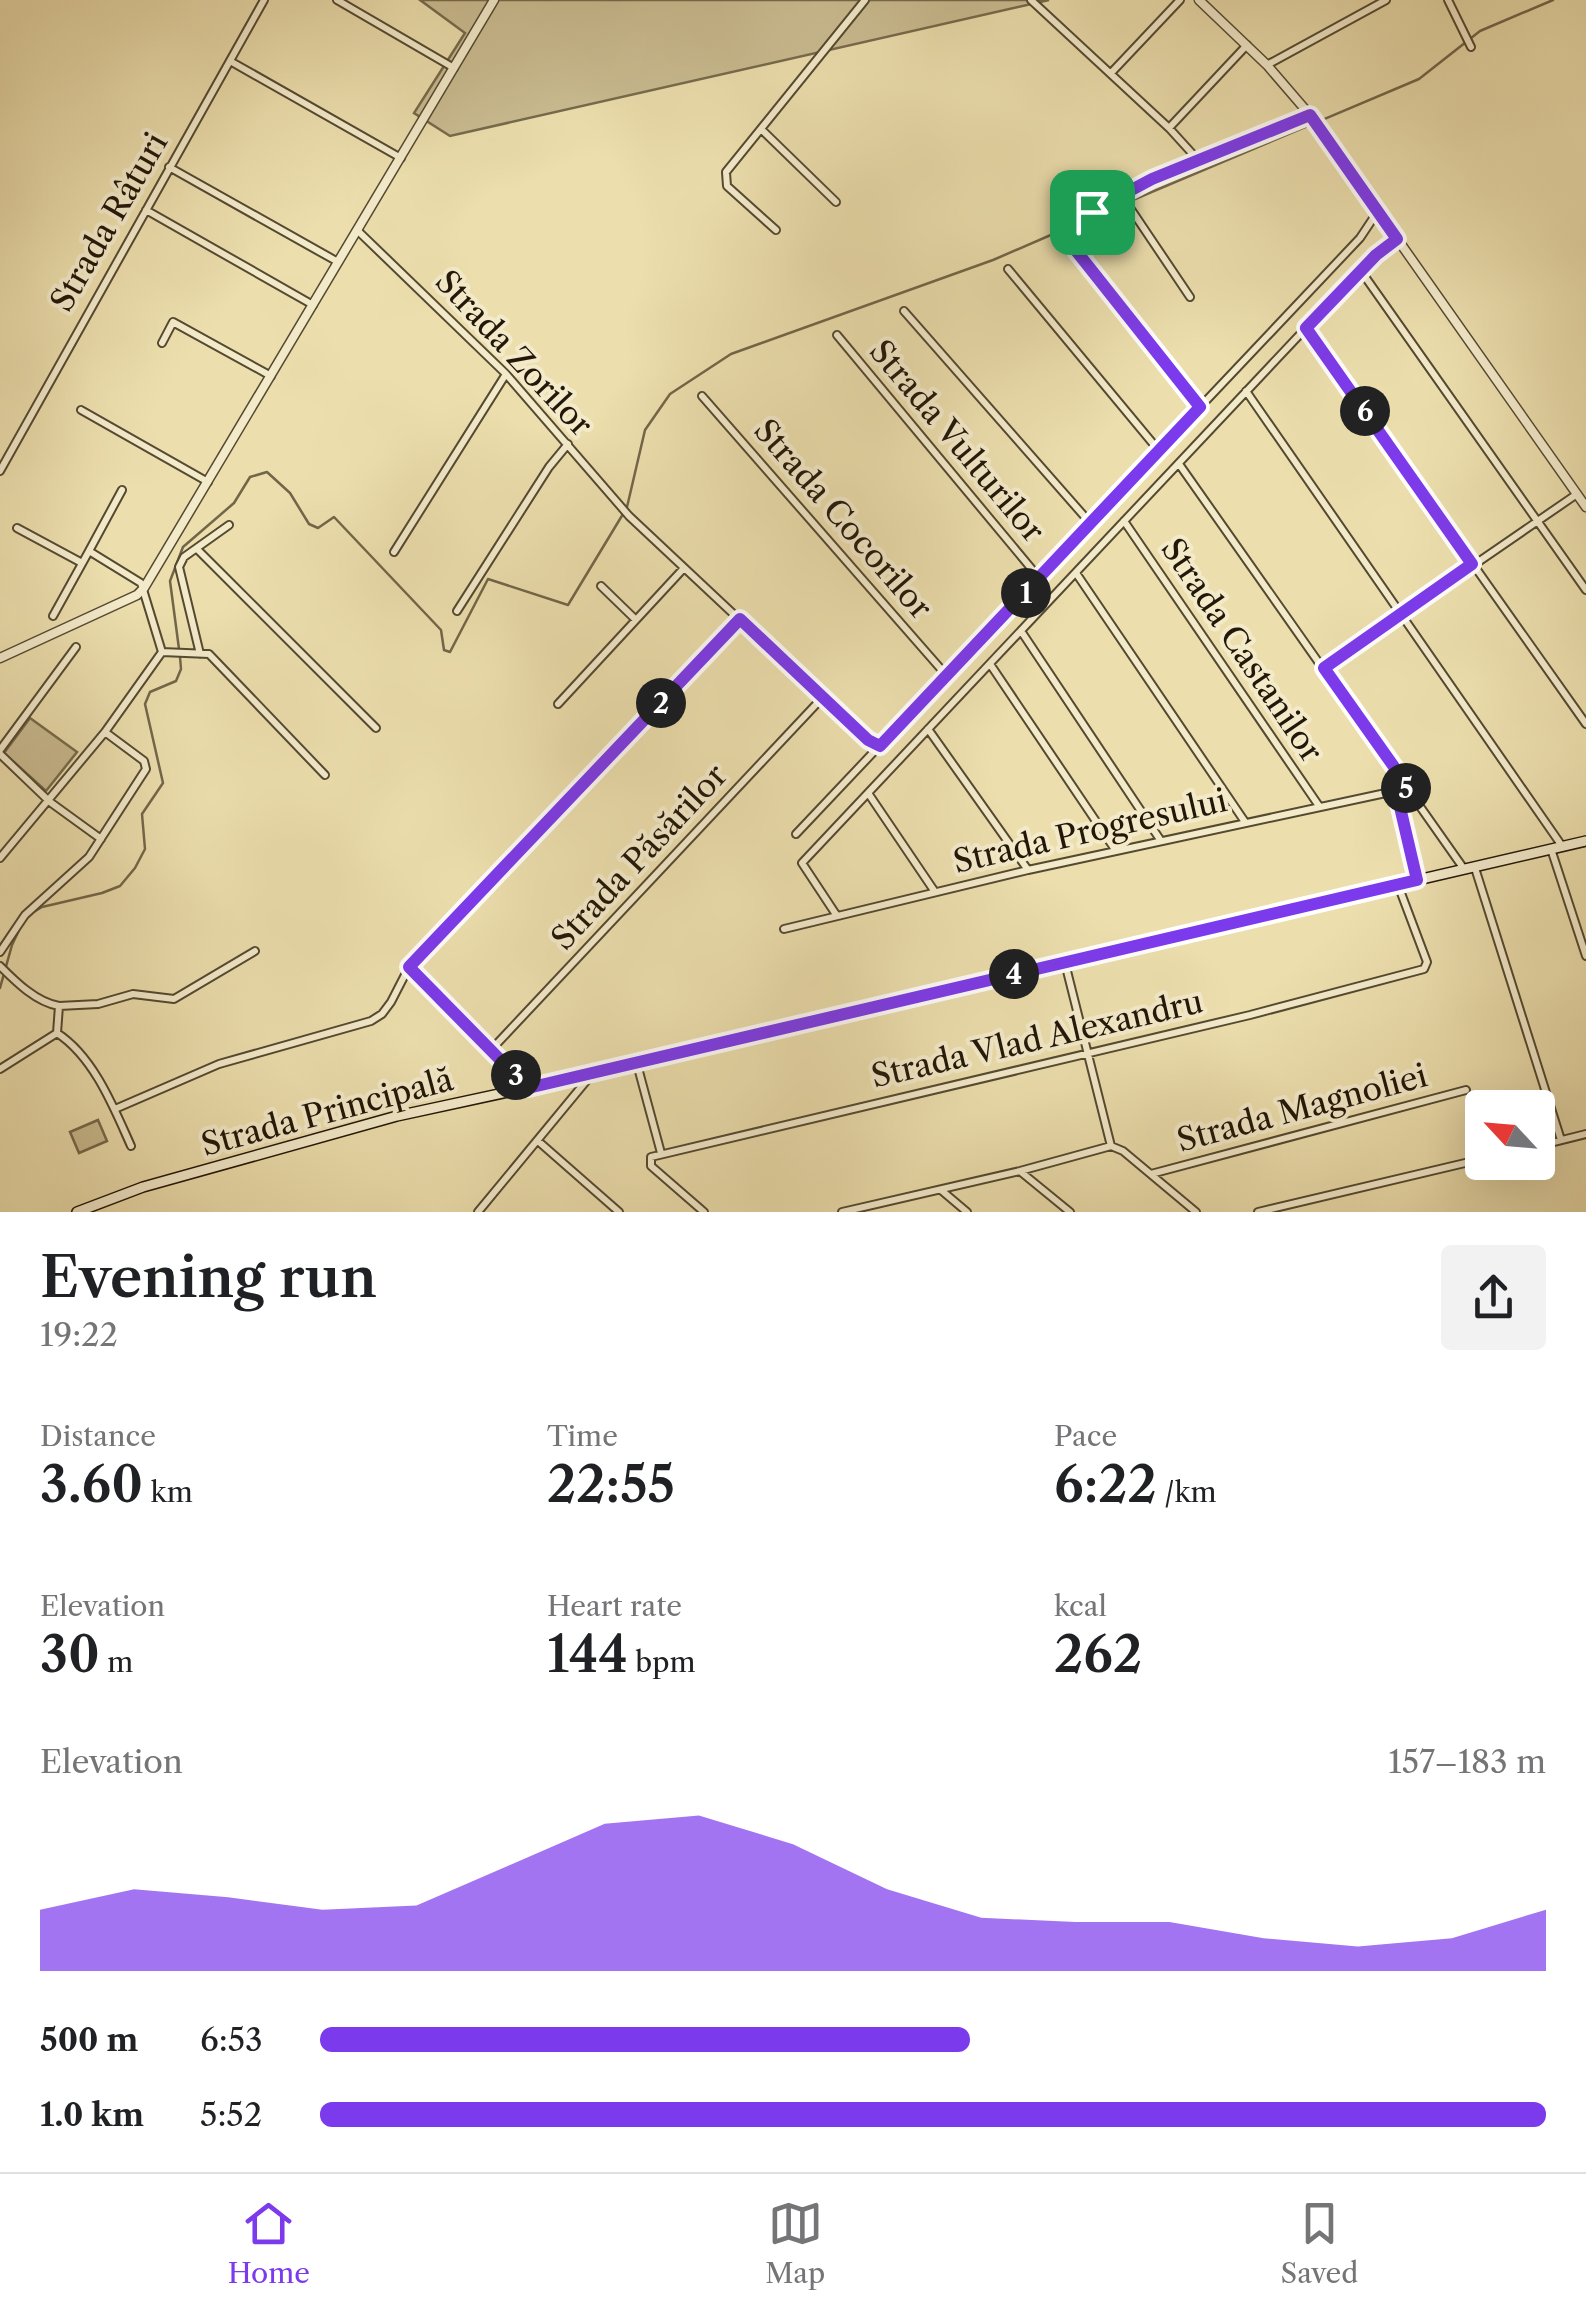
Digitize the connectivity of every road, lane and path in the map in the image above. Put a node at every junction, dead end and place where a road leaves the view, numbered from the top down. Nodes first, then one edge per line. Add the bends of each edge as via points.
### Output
1 (264, 0) edge
2 (337, 0) edge
3 (865, 0) edge
4 (1031, 0) edge
5 (1180, 0) edge
6 (1199, 0) edge
7 (1386, 0) edge
8 (1448, 0) edge
9 (492, 1) edge
10 (1247, 45) junction
11 (1472, 47) dead end
12 (230, 60) junction
13 (1267, 65) junction
14 (454, 68) junction
15 (1111, 73) junction
16 (1310, 115) junction
17 (761, 128) junction
18 (1169, 128) junction
19 (401, 158) junction
20 (1199, 161) junction
21 (170, 167) junction
22 (1122, 196) junction
23 (836, 202) dead end
24 (146, 210) junction
25 (1378, 211) junction
26 (358, 230) junction
27 (776, 230) dead end
28 (1397, 239) junction
29 (340, 263) junction
30 (1008, 269) dead end
31 (1360, 271) junction
32 (1190, 298) dead end
33 (313, 305) junction
34 (904, 310) dead end
35 (1306, 328) junction
36 (837, 335) dead end
37 (162, 343) dead end
38 (506, 374) junction
39 (272, 377) junction
40 (1246, 391) junction
41 (702, 396) dead end
42 (1200, 407) junction
43 (81, 410) dead end
44 (568, 444) junction
45 (1160, 452) junction
46 (1180, 464) junction
47 (0, 471) edge
48 (209, 483) junction
49 (122, 490) dead end
50 (1576, 494) junction
51 (1586, 507) edge
52 (1536, 520) junction
53 (1124, 522) junction
54 (1092, 524) junction
55 (228, 525) dead end
56 (16, 528) dead end
57 (197, 549) junction
58 (89, 551) junction
59 (394, 552) dead end
60 (82, 563) junction
61 (1472, 564) junction
62 (684, 568) junction
63 (1076, 573) junction
64 (1040, 579) junction
65 (601, 586) dead end
66 (144, 588) junction
67 (1586, 590) edge
68 (458, 611) dead end
69 (1400, 612) junction
70 (53, 616) dead end
71 (740, 619) junction
72 (636, 620) junction
73 (1022, 631) junction
74 (76, 646) dead end
75 (162, 652) junction
76 (200, 654) junction
77 (0, 658) edge
78 (990, 664) junction
79 (1324, 668) junction
80 (947, 676) junction
81 (823, 697) junction
82 (558, 704) dead end
83 (1586, 724) edge
84 (376, 728) dead end
85 (928, 729) junction
86 (105, 732) junction
87 (880, 746) junction
88 (0, 752) edge
89 (325, 775) dead end
90 (1409, 788) junction
91 (1396, 790) junction
92 (868, 793) junction
93 (50, 802) junction
94 (1319, 806) junction
95 (1245, 822) junction
96 (796, 834) dead end
97 (101, 839) junction
98 (1161, 842) junction
99 (1586, 842) edge
100 (1562, 847) junction
101 (1551, 849) junction
102 (1116, 851) junction
103 (0, 858) edge
104 (1470, 869) junction
105 (1028, 870) junction
106 (1417, 880) junction
107 (1398, 885) junction
108 (934, 892) junction
109 (837, 916) junction
110 (784, 929) dead end
111 (255, 951) dead end
112 (0, 952) edge
113 (1586, 956) edge
114 (1065, 963) junction
115 (1, 967) edge
116 (409, 967) junction
117 (60, 1006) junction
118 (57, 1033) junction
119 (491, 1050) junction
120 (1086, 1052) junction
121 (637, 1064) junction
122 (0, 1069) edge
123 (592, 1074) junction
124 (528, 1088) junction
125 (1465, 1090) edge
126 (115, 1109) junction
127 (1586, 1134) edge
128 (1560, 1140) junction
129 (538, 1141) junction
130 (1555, 1141) edge
131 (131, 1146) dead end
132 (1111, 1146) junction
133 (661, 1153) junction
134 (1465, 1163) edge
135 (1020, 1172) junction
136 (1151, 1174) junction
137 (940, 1190) junction
138 (481, 1209) edge
139 (857, 1211) edge
140 (77, 1212) edge
141 (491, 1212) edge
142 (619, 1212) edge
143 (704, 1212) edge
144 (842, 1212) edge
145 (967, 1212) edge
146 (1070, 1212) edge
147 (1196, 1212) edge
148 (1258, 1212) edge

1 - 12 street, Strada Râturi
2 - 14 street
3 - 17 street
4 - 15 street
5 - 15 street
6 - 10 street
7 - 13 street
8 - 11 street
9 - 14 street
10 - 13 street
10 - 18 street
12 - 19 street
12 - 21 street, Strada Râturi
13 - 16 street
14 - 19 street
15 - 18 street
16 - 20 street
16 - 25 street
17 - 23 street
17 - 27 street via 726,172 726,183
18 - 20 street
19 - 26 street
20 - 22 street
21 - 24 street, Strada Râturi
21 - 29 street
22 - 32 street
22 - 42 street via 1063,232
24 - 33 street
24 - 47 street, Strada Râturi
25 - 28 street
25 - 42 street
26 - 29 street
26 - 38 street, Strada Zorilor
28 - 31 street
28 - 50 street
29 - 33 street
30 - 45 street
31 - 35 street
31 - 52 street
33 - 39 street
34 - 54 street
35 - 40 street
35 - 61 street
36 - 64 street, Strada Vulturilor
37 - 39 street via 173,322
38 - 44 street, Strada Zorilor
38 - 59 street
39 - 48 street
40 - 46 street
40 - 69 street
41 - 80 street, Strada Cocorilor
42 - 45 street
43 - 48 street
44 - 62 street, Strada Zorilor
44 - 68 street
45 - 54 street
46 - 53 street
46 - 79 street
48 - 66 street
49 - 58 street
50 - 51 street
50 - 52 street
52 - 61 street
52 - 67 street
53 - 63 street
53 - 94 street, Strada Castanilor
54 - 64 street
55 - 57 street
56 - 60 street
57 - 76 street via 179,567
57 - 84 street
58 - 60 street
58 - 66 street
60 - 70 street
61 - 69 street
61 - 83 street
62 - 71 street, Strada Zorilor
62 - 72 street
63 - 73 street
63 - 95 street
64 - 80 street
65 - 72 street
66 - 75 street
66 - 77 street
69 - 79 street
69 - 100 street
71 - 81 street, Strada Zorilor
71 - 116 street
72 - 82 street
73 - 78 street
73 - 98 street
74 - 88 street
75 - 76 street
75 - 86 street
76 - 89 street via 210,654
78 - 85 street
78 - 102 street
79 - 90 street
80 - 87 street
81 - 87 street, Strada Zorilor
81 - 119 street, Strada Păsărilor
85 - 92 street
85 - 105 street
86 - 93 street
86 - 97 street via 146,764
87 - 96 street
88 - 93 street
90 - 91 street, Strada Progresului
90 - 104 street
91 - 94 street, Strada Progresului
91 - 106 street
92 - 108 street
92 - 109 street via 802,863
93 - 97 street
93 - 103 street
94 - 95 street, Strada Progresului
95 - 98 street, Strada Progresului
97 - 112 street via 25,915
98 - 102 street, Strada Progresului
99 - 100 main road, Strada Principală
100 - 101 main road, Strada Principală
101 - 104 main road, Strada Principală
101 - 113 street
102 - 105 street, Strada Progresului
104 - 106 main road, Strada Principală
104 - 128 street
105 - 108 street, Strada Progresului
106 - 107 main road, Strada Principală
107 - 114 main road, Strada Principală
107 - 120 street, Strada Vlad Alexandru via 1428,962 1424,969
108 - 109 street, Strada Progresului
109 - 110 street, Strada Progresului
111 - 117 street via 174,999 133,994
114 - 120 street
114 - 121 main road, Strada Principală
115 - 117 street
116 - 119 street
116 - 126 street via 391,1002 371,1022 220,1064
117 - 118 street
118 - 122 street
118 - 126 street via 85,1060
119 - 124 street
120 - 132 street
120 - 133 street, Strada Vlad Alexandru
121 - 123 main road, Strada Principală
121 - 133 street
123 - 124 main road, Strada Principală
123 - 129 street
124 - 140 main road, Strada Principală via 355,1127
125 - 136 street, Strada Magnoliei
126 - 131 street
127 - 128 street
128 - 130 street
129 - 138 street
129 - 142 street
132 - 135 street
132 - 136 street
133 - 143 street via 651,1157 651,1166
134 - 148 street
135 - 137 street
135 - 146 street
136 - 147 street
137 - 139 street
137 - 145 street
138 - 141 street
139 - 144 street

